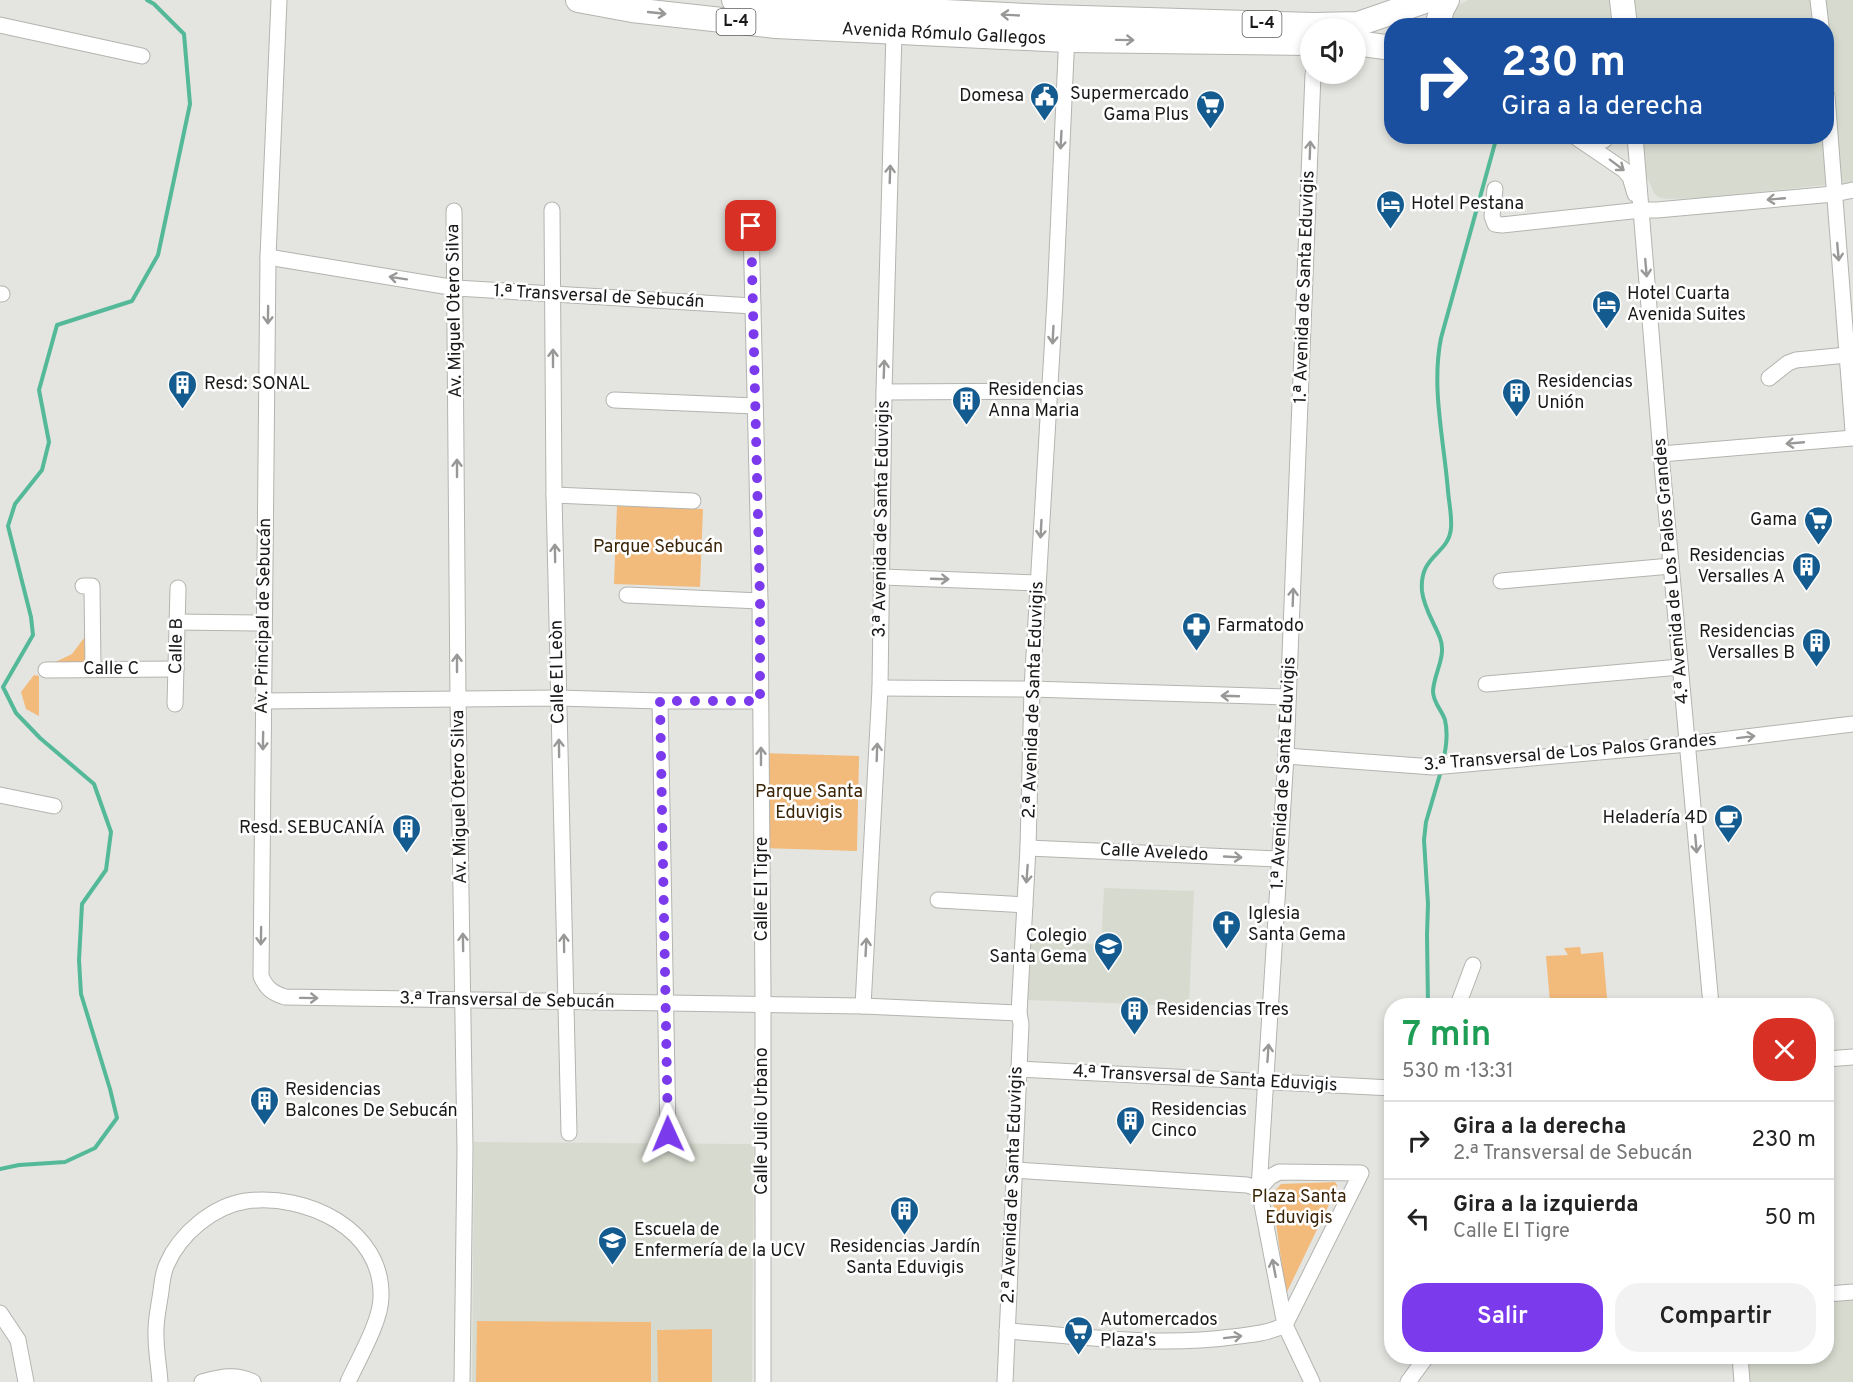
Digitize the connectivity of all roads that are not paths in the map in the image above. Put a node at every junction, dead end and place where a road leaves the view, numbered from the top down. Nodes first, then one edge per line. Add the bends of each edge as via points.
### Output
1 (279, 0) edge
2 (578, 0) edge
3 (734, 0) edge
4 (1428, 0) edge
5 (1448, 0) edge
6 (1622, 0) edge
7 (1818, 0) edge
8 (1439, 18) edge
9 (1623, 18) edge
10 (1820, 18) edge
11 (1366, 21) edge
12 (0, 25) edge
13 (1067, 29) junction
14 (894, 32) junction
15 (1300, 32) edge
16 (1366, 44) edge
17 (1384, 47) edge
18 (142, 56) dead end
19 (1313, 84) edge
20 (1586, 144) edge
21 (1636, 144) edge
22 (1830, 144) edge
23 (1496, 189) dead end
24 (1853, 190) edge
25 (1834, 194) junction
26 (552, 210) dead end
27 (1641, 210) junction
28 (454, 211) dead end
29 (751, 226) dead end
30 (268, 257) junction
31 (456, 288) junction
32 (553, 294) junction
33 (753, 306) junction
34 (1846, 355) junction
35 (1769, 378) dead end
36 (1049, 391) junction
37 (884, 392) junction
38 (615, 400) dead end
39 (755, 406) junction
40 (1853, 431) edge
41 (1853, 438) edge
42 (1661, 454) junction
43 (554, 495) junction
44 (693, 501) dead end
45 (1671, 566) junction
46 (882, 577) junction
47 (1501, 581) dead end
48 (1038, 583) junction
49 (83, 586) dead end
50 (178, 588) dead end
51 (627, 595) dead end
52 (760, 601) junction
53 (177, 622) junction
54 (264, 623) junction
55 (1680, 667) junction
56 (93, 669) junction
57 (176, 669) junction
58 (46, 670) dead end
59 (1486, 684) dead end
60 (880, 688) junction
61 (1032, 689) junction
62 (1288, 697) junction
63 (558, 698) junction
64 (458, 699) junction
65 (264, 701) junction
66 (660, 701) junction
67 (760, 701) junction
68 (175, 704) dead end
69 (1853, 724) edge
70 (1688, 744) junction
71 (1286, 756) junction
72 (0, 795) edge
73 (54, 806) dead end
74 (1028, 848) junction
75 (1280, 859) junction
76 (938, 900) dead end
77 (1024, 905) junction
78 (1473, 965) dead end
79 (261, 976) joint
80 (1461, 998) edge
81 (1710, 998) edge
82 (464, 1000) junction
83 (565, 1002) junction
84 (664, 1002) junction
85 (763, 1004) junction
86 (863, 1006) junction
87 (1019, 1013) junction
88 (1853, 1057) edge
89 (1834, 1058) edge
90 (1018, 1069) junction
91 (1266, 1082) junction
92 (1384, 1088) edge
93 (569, 1133) dead end
94 (668, 1134) dead end
95 (1014, 1170) junction
96 (1259, 1189) junction
97 (1853, 1292) edge
98 (1834, 1293) edge
99 (0, 1313) edge
100 (1285, 1325) junction
101 (1007, 1331) junction
102 (1421, 1364) edge
103 (1741, 1364) edge
104 (26, 1382) edge
105 (160, 1382) edge
106 (202, 1382) edge
107 (253, 1382) edge
108 (348, 1382) edge
109 (462, 1382) edge
110 (763, 1382) edge
111 (1005, 1382) edge
112 (1312, 1382) edge
113 (1408, 1382) edge
114 (1742, 1382) edge

1 - 30 street, Av. Principal de Sebucán
2 -> 14 main road, Avenida Rómulo Gallegos / L-4 via 776,26
13 -> 3 main road, Avenida Rómulo Gallegos / L-4
4 - 11 main road, Avenida Rómulo Gallegos / L-4
5 - 8 main road
6 - 9 main road
7 - 10 street
12 - 18 street
13 - 14 main road, Avenida Rómulo Gallegos / L-4
13 - 15 main road, Avenida Rómulo Gallegos / L-4
13 -> 36 street, 2.ª Avenida de Santa Eduvigis
37 -> 14 street, 3.ª Avenida de Santa Eduvigis
16 - 17 main road
62 -> 19 street, 1.ª Avenida de Santa Eduvigis
20 -> 27 street via 1630,177
21 - 27 street, 4.ª Avenida de Los Palos Grandes
22 - 25 street
23 - 27 street via 1492,216 1495,224
24 - 25 street
25 -> 27 street
25 -> 34 street
26 - 32 street, Calle El Leòn
27 -> 42 street, 4.ª Avenida de Los Palos Grandes
28 - 31 street, Av. Miguel Otero Silva
29 - 33 street, Calle El Tigre
31 -> 30 street, 1.ª Transversal de Sebucán
30 -> 54 street, Av. Principal de Sebucán
31 - 32 street, 1.ª Transversal de Sebucán
64 -> 31 street, Av. Miguel Otero Silva
32 - 33 street, 1.ª Transversal de Sebucán
43 -> 32 street, Calle El Leòn
33 - 39 street, Calle El Tigre
34 - 35 street via 1796,360
34 - 40 street
36 - 37 street
36 -> 48 street, 2.ª Avenida de Santa Eduvigis
37 - 46 street, 3.ª Avenida de Santa Eduvigis
38 - 39 street
39 - 52 street, Calle El Tigre
41 -> 42 street
42 - 45 street, 4.ª Avenida de Los Palos Grandes
43 - 44 street
63 -> 43 street, Calle El Leòn
45 - 47 street
45 - 55 street, 4.ª Avenida de Los Palos Grandes
46 -> 48 street
46 - 60 street, 3.ª Avenida de Santa Eduvigis
48 - 61 street, 2.ª Avenida de Santa Eduvigis
49 - 56 street via 92,586
50 - 53 street, Calle B
51 - 52 street
52 - 67 street, Calle El Tigre
53 - 54 street
53 - 57 street, Calle B
54 - 65 street, Av. Principal de Sebucán
55 - 59 street
55 - 70 street, 4.ª Avenida de Los Palos Grandes
56 - 57 street, Calle C
56 - 58 street, Calle C
57 - 68 street, Calle B
60 - 61 street
86 -> 60 street, 3.ª Avenida de Santa Eduvigis
62 -> 61 street
61 - 74 street, 2.ª Avenida de Santa Eduvigis
62 - 71 street, 1.ª Avenida de Santa Eduvigis
63 - 64 street
63 - 66 street
83 -> 63 street, Calle El Leòn
64 - 65 street
82 -> 64 street, Av. Miguel Otero Silva
65 -> 79 street, Av. Principal de Sebucán
66 - 67 street
66 - 84 street
85 -> 67 street, Calle El Tigre
70 -> 69 street, 3.ª Transversal de Los Palos Grandes
70 - 71 street, 3.ª Transversal de Los Palos Grandes via 1433,767
70 -> 81 street, 4.ª Avenida de Los Palos Grandes
71 - 75 street, 1.ª Avenida de Santa Eduvigis
72 - 73 street
74 -> 75 street, Calle Aveledo
74 -> 77 street, 2.ª Avenida de Santa Eduvigis
91 -> 75 street, 1.ª Avenida de Santa Eduvigis
76 - 77 street
77 - 87 street, 2.ª Avenida de Santa Eduvigis
78 - 80 street
79 -> 82 street, 3.ª Transversal de Sebucán via 272,994 285,997
82 - 83 street, 3.ª Transversal de Sebucán
82 - 109 street, Av. Miguel Otero Silva
83 - 84 street, 3.ª Transversal de Sebucán
83 - 93 street, Calle El Leòn
84 - 85 street, 3.ª Transversal de Sebucán
84 - 94 street
85 - 86 street, 3.ª Transversal de Sebucán
85 - 110 street, Calle Julio Urbano
86 - 87 street, 3.ª Transversal de Sebucán
87 - 90 street, 2.ª Avenida de Santa Eduvigis
88 - 89 street
90 - 91 street, 4.ª Transversal de Santa Eduvigis
90 - 95 street, 2.ª Avenida de Santa Eduvigis
91 - 92 street, 4.ª Transversal de Santa Eduvigis
91 - 96 street, 1.ª Avenida de Santa Eduvigis
95 - 96 street via 1247,1185
95 - 101 street, 2.ª Avenida de Santa Eduvigis
100 -> 96 street, 1.ª Avenida de Santa Eduvigis
96 - 100 street via 1279,1172 1361,1173
97 - 98 street
99 - 104 street via 18,1340
101 -> 100 street via 1146,1342 1208,1340 1274,1331
100 - 112 street, 1.ª Avenida de Santa Eduvigis
101 - 111 street, 2.ª Avenida de Santa Eduvigis
102 - 113 street
103 - 114 street
105 - 108 street via 156,1335 159,1305 166,1266 177,1246 207,1217 228,1206 282,1201 317,1210 340,1222 367,1246 375,1259 381,1300
106 - 107 street via 236,1376

